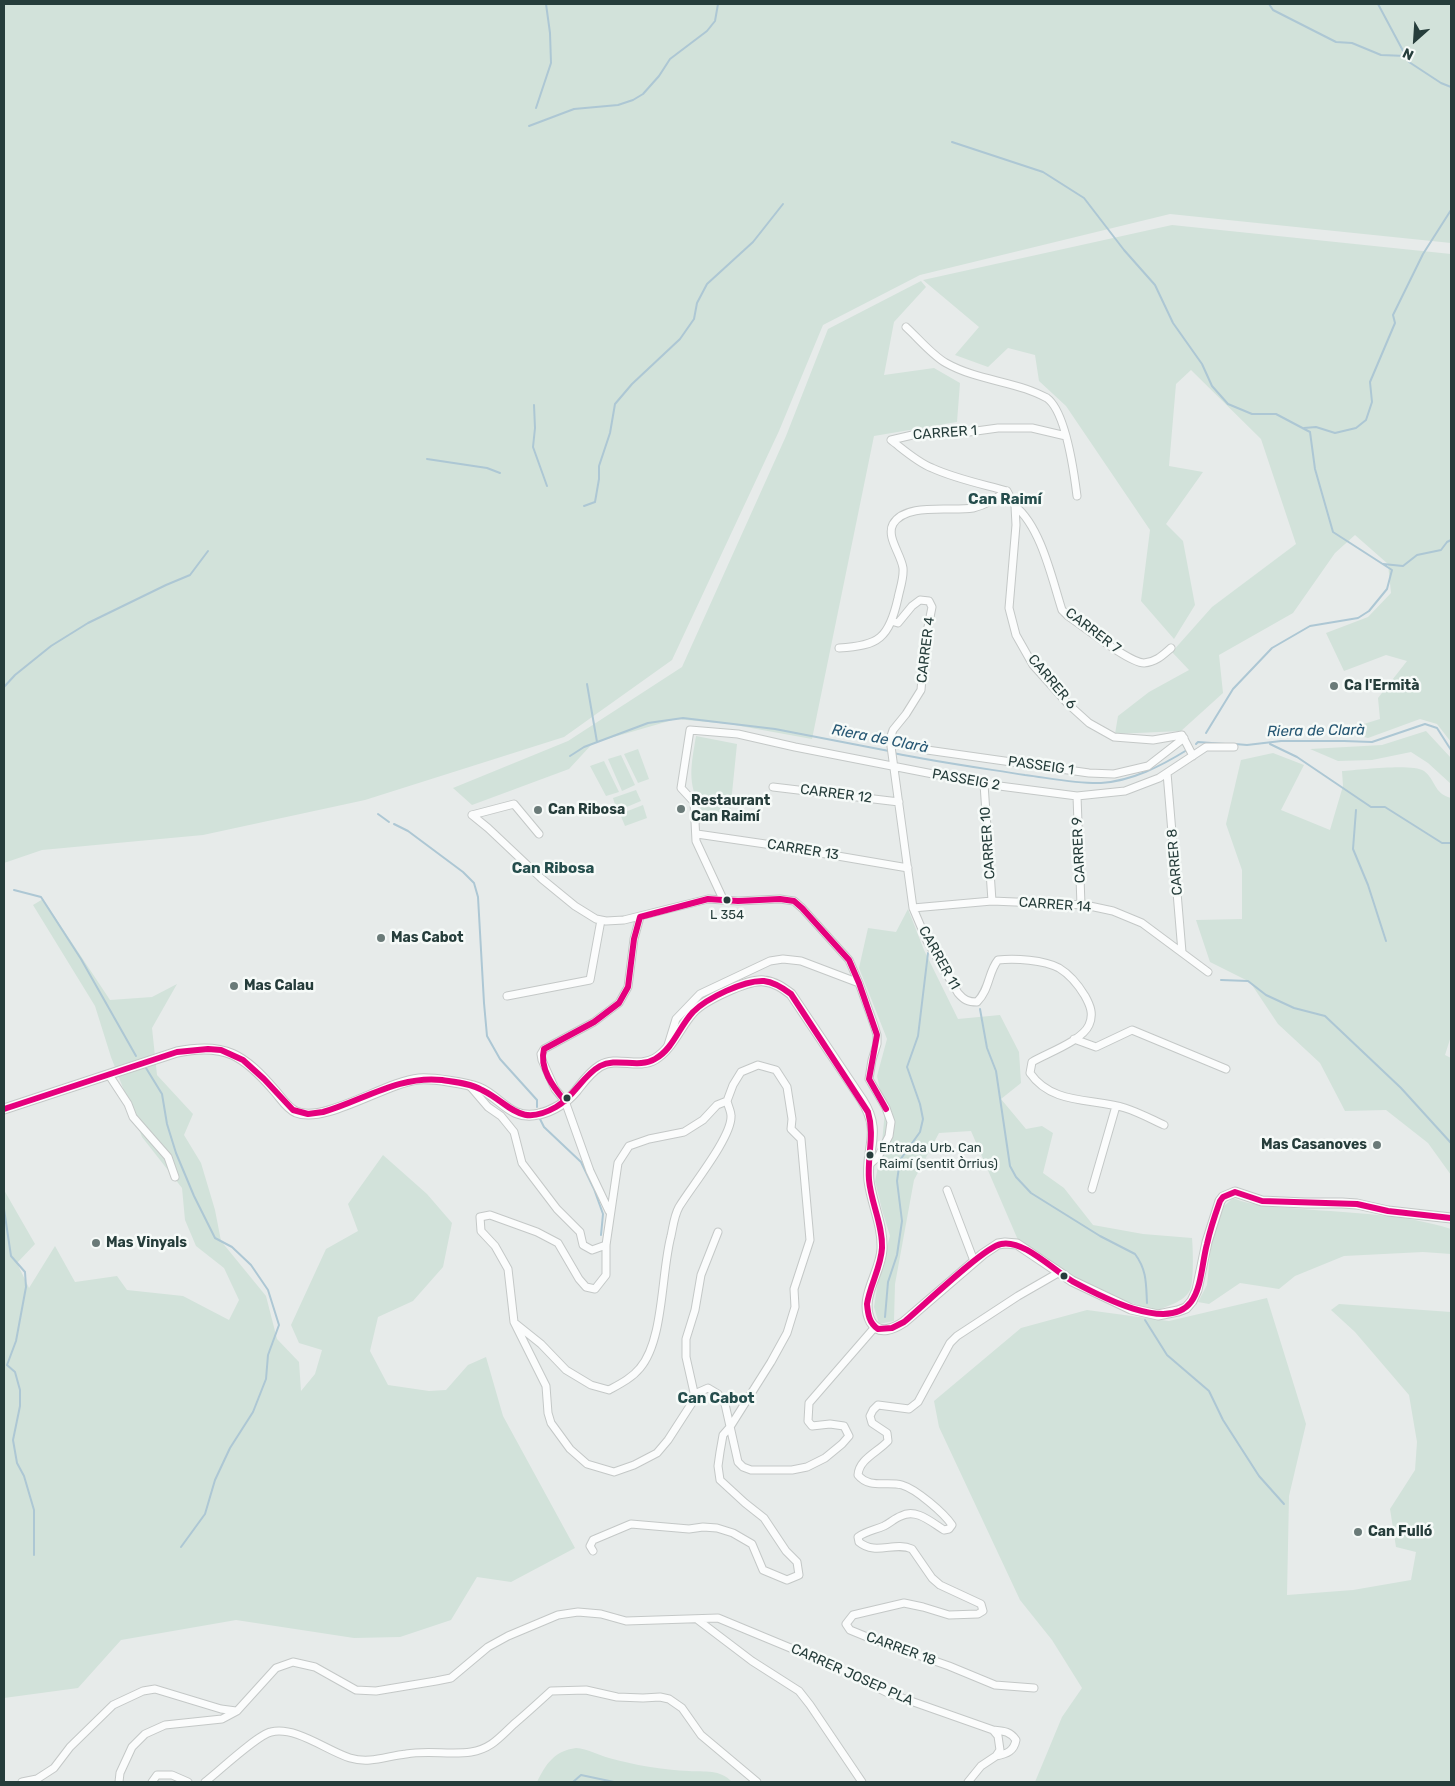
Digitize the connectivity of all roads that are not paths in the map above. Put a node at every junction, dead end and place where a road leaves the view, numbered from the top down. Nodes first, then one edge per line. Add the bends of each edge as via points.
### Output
1 (906, 327) dead end
2 (1066, 436) junction
3 (1006, 491) junction
4 (1076, 496) dead end
5 (1015, 506) junction
6 (891, 621) junction
7 (839, 648) dead end
8 (1171, 648) dead end
9 (1184, 738) junction
10 (890, 739) junction
11 (1234, 747) dead end
12 (1193, 756) junction
13 (894, 767) junction
14 (1167, 773) junction
15 (984, 784) junction
16 (773, 787) dead end
17 (1076, 796) junction
18 (899, 802) junction
19 (539, 834) dead end
20 (697, 834) junction
21 (908, 868) junction
22 (723, 899) junction
23 (992, 901) junction
24 (1081, 905) junction
25 (913, 908) junction
26 (640, 916) junction
27 (601, 920) junction
28 (1182, 952) junction
29 (1208, 972) dead end
30 (859, 983) junction
31 (507, 996) dead end
32 (1074, 1039) junction
33 (667, 1047) junction
34 (1226, 1068) dead end
35 (109, 1075) junction
36 (470, 1086) junction
37 (565, 1101) junction
38 (727, 1101) junction
39 (1116, 1106) junction
40 (4, 1109) edge
41 (1164, 1125) dead end
42 (869, 1165) junction
43 (175, 1177) dead end
44 (1092, 1189) dead end
45 (947, 1190) dead end
46 (609, 1212) junction
47 (1451, 1218) edge
48 (718, 1232) dead end
49 (606, 1245) junction
50 (974, 1261) junction
51 (1058, 1273) junction
52 (514, 1322) junction
53 (875, 1327) junction
54 (695, 1397) junction
55 (730, 1427) junction
56 (593, 1551) dead end
57 (698, 1620) junction
58 (1034, 1688) dead end
59 (237, 1711) junction
60 (992, 1730) junction
61 (996, 1756) junction
62 (22, 1782) edge
63 (119, 1782) edge
64 (152, 1782) edge
65 (188, 1782) edge
66 (205, 1782) edge
67 (757, 1782) edge
68 (862, 1782) edge
69 (968, 1782) edge

1 - 2 street via 944,362 968,374 1027,389 1048,399
2 - 3 street, CARRER 1 via 1032,428 998,428 921,433 891,440 931,468
2 - 4 street
3 - 5 street, CARRER 6
3 - 6 street via 973,508 911,511 902,514 892,525 892,537 903,576
5 - 8 street, CARRER 7 via 1024,513 1045,553 1062,610 1068,616 1130,658 1143,663 1157,660
5 - 9 street, CARRER 6 via 1009,608 1016,635 1033,665 1089,723 1114,737 1153,740 1182,734
6 - 7 street via 884,636 873,642
6 - 10 street, CARRER 4 via 898,623 920,600 929,601 932,607 921,690
9 - 10 street, PASSEIG 1 via 1148,766 1114,774 927,750
9 - 12 street
10 - 13 street, CARRER 11
11 - 12 street, PASSEIG 2 via 1206,747
12 - 14 street, PASSEIG 2
13 - 15 street, PASSEIG 2
13 - 18 street, CARRER 11
13 - 20 street, PASSEIG 2 via 738,734 690,730 681,788 694,802
14 - 17 street, PASSEIG 2 via 1124,791
14 - 28 street, CARRER 8
15 - 17 street, PASSEIG 2
15 - 23 street, CARRER 10
16 - 18 street, CARRER 12
17 - 24 street, CARRER 9
18 - 21 street, CARRER 11
19 - 27 street via 514,804 472,816 575,906
20 - 21 street, CARRER 13
20 - 22 street via 701,854
21 - 25 street, CARRER 11
22 - 26 street via 708,899
22 - 30 street via 794,901 849,960
23 - 24 street, CARRER 14
23 - 25 street, CARRER 14
24 - 28 street, CARRER 14 via 1112,911 1142,922
25 - 32 street, CARRER 11 via 927,941 963,1000 977,1002 982,997 998,960 1022,960 1060,969 1082,990 1090,1005 1089,1026
26 - 27 street
26 - 37 street via 628,987 619,1003 594,1022 544,1049 541,1054 556,1089
27 - 31 street via 590,980
28 - 29 street, CARRER 14
30 - 33 street via 800,961 770,961 700,994 676,1019
30 - 42 street via 877,1035 869,1079 886,1108 890,1122 888,1136 878,1157
32 - 34 street via 1096,1047 1132,1030
32 - 39 street, CARRER 11 via 1032,1062 1030,1073 1034,1080 1052,1093 1069,1099
33 - 37 street via 655,1060 648,1062 616,1062 600,1066
33 - 42 street via 693,1012 712,999 756,981 768,981 785,989 867,1108 874,1131
35 - 36 street via 177,1052 214,1048 244,1061 294,1111 308,1114 419,1080
35 - 40 street
35 - 43 street via 133,1117 168,1157
36 - 37 street via 488,1093 510,1111 531,1116 556,1108
36 - 49 street via 514,1132 522,1163 557,1209 580,1232 583,1245 592,1250
37 - 46 street via 590,1171
38 - 46 street via 717,1105 703,1120 684,1132 629,1146 618,1163
38 - 52 street via 731,1116 726,1135 677,1210 666,1255 658,1323 648,1355 640,1368 609,1390 591,1385 566,1370
38 - 55 street via 741,1072 758,1065 776,1070 787,1087 791,1129 801,1139 810,1240 794,1288 795,1307 787,1333
39 - 41 street, CARRER 11
39 - 44 street
42 - 53 street via 869,1184 882,1249 868,1302 868,1315
45 - 50 street
46 - 49 street
47 - 51 street via 1357,1204 1276,1202 1252,1199 1235,1192 1223,1197 1217,1208 1201,1277 1186,1308 1158,1315 1131,1309
48 - 54 street via 701,1276 686,1339 686,1357
49 - 52 street via 606,1275 595,1289 586,1287 579,1279 558,1243 490,1215 480,1217 481,1231 508,1269
50 - 51 street via 998,1244 1012,1243
50 - 53 street via 898,1326 884,1330
51 - 58 street, CARRER 18 via 957,1336 918,1402 909,1409 878,1405 870,1416 872,1423 887,1433 888,1441 858,1469 858,1475 869,1483 902,1485 915,1492 948,1518 952,1525 949,1530 944,1530 915,1513 908,1513 878,1529 864,1532 858,1537 859,1542 873,1549 898,1545 912,1548 932,1578 981,1604 983,1611 949,1615 904,1603 852,1614 846,1624 850,1630 995,1685
52 - 54 street via 546,1386 551,1423 570,1449 587,1464 614,1472 634,1466 657,1453
53 - 55 street via 810,1404 808,1421 812,1426 844,1426 849,1436 825,1458 792,1470 751,1470 738,1462
54 - 55 street via 708,1388 718,1394 725,1404
55 - 56 street via 723,1434 718,1466 720,1480 764,1518 797,1562 799,1575 787,1580 764,1570 752,1544 717,1528 630,1524 594,1540 590,1546
57 - 59 street, CARRER JOSEP PLA via 626,1621 578,1612 558,1615 495,1643 451,1678 376,1691 356,1690 315,1667 293,1662 276,1668
57 - 60 street, CARRER JOSEP PLA via 718,1618 829,1664 888,1693
57 - 68 street via 799,1691
59 - 62 street via 155,1689 143,1691 113,1705 70,1747 54,1768 38,1779
59 - 63 street via 222,1719 165,1725 145,1734 132,1747
60 - 61 street via 1000,1742
60 - 61 street, CARRER JOSEP PLA via 1007,1731 1016,1740 1011,1751
61 - 69 street via 981,1766
64 - 65 street via 157,1775 172,1775
66 - 67 street via 271,1732 306,1738 350,1758 365,1760 383,1760 407,1753 483,1750 497,1742 551,1691 563,1689 617,1697 669,1699 682,1708 714,1748

